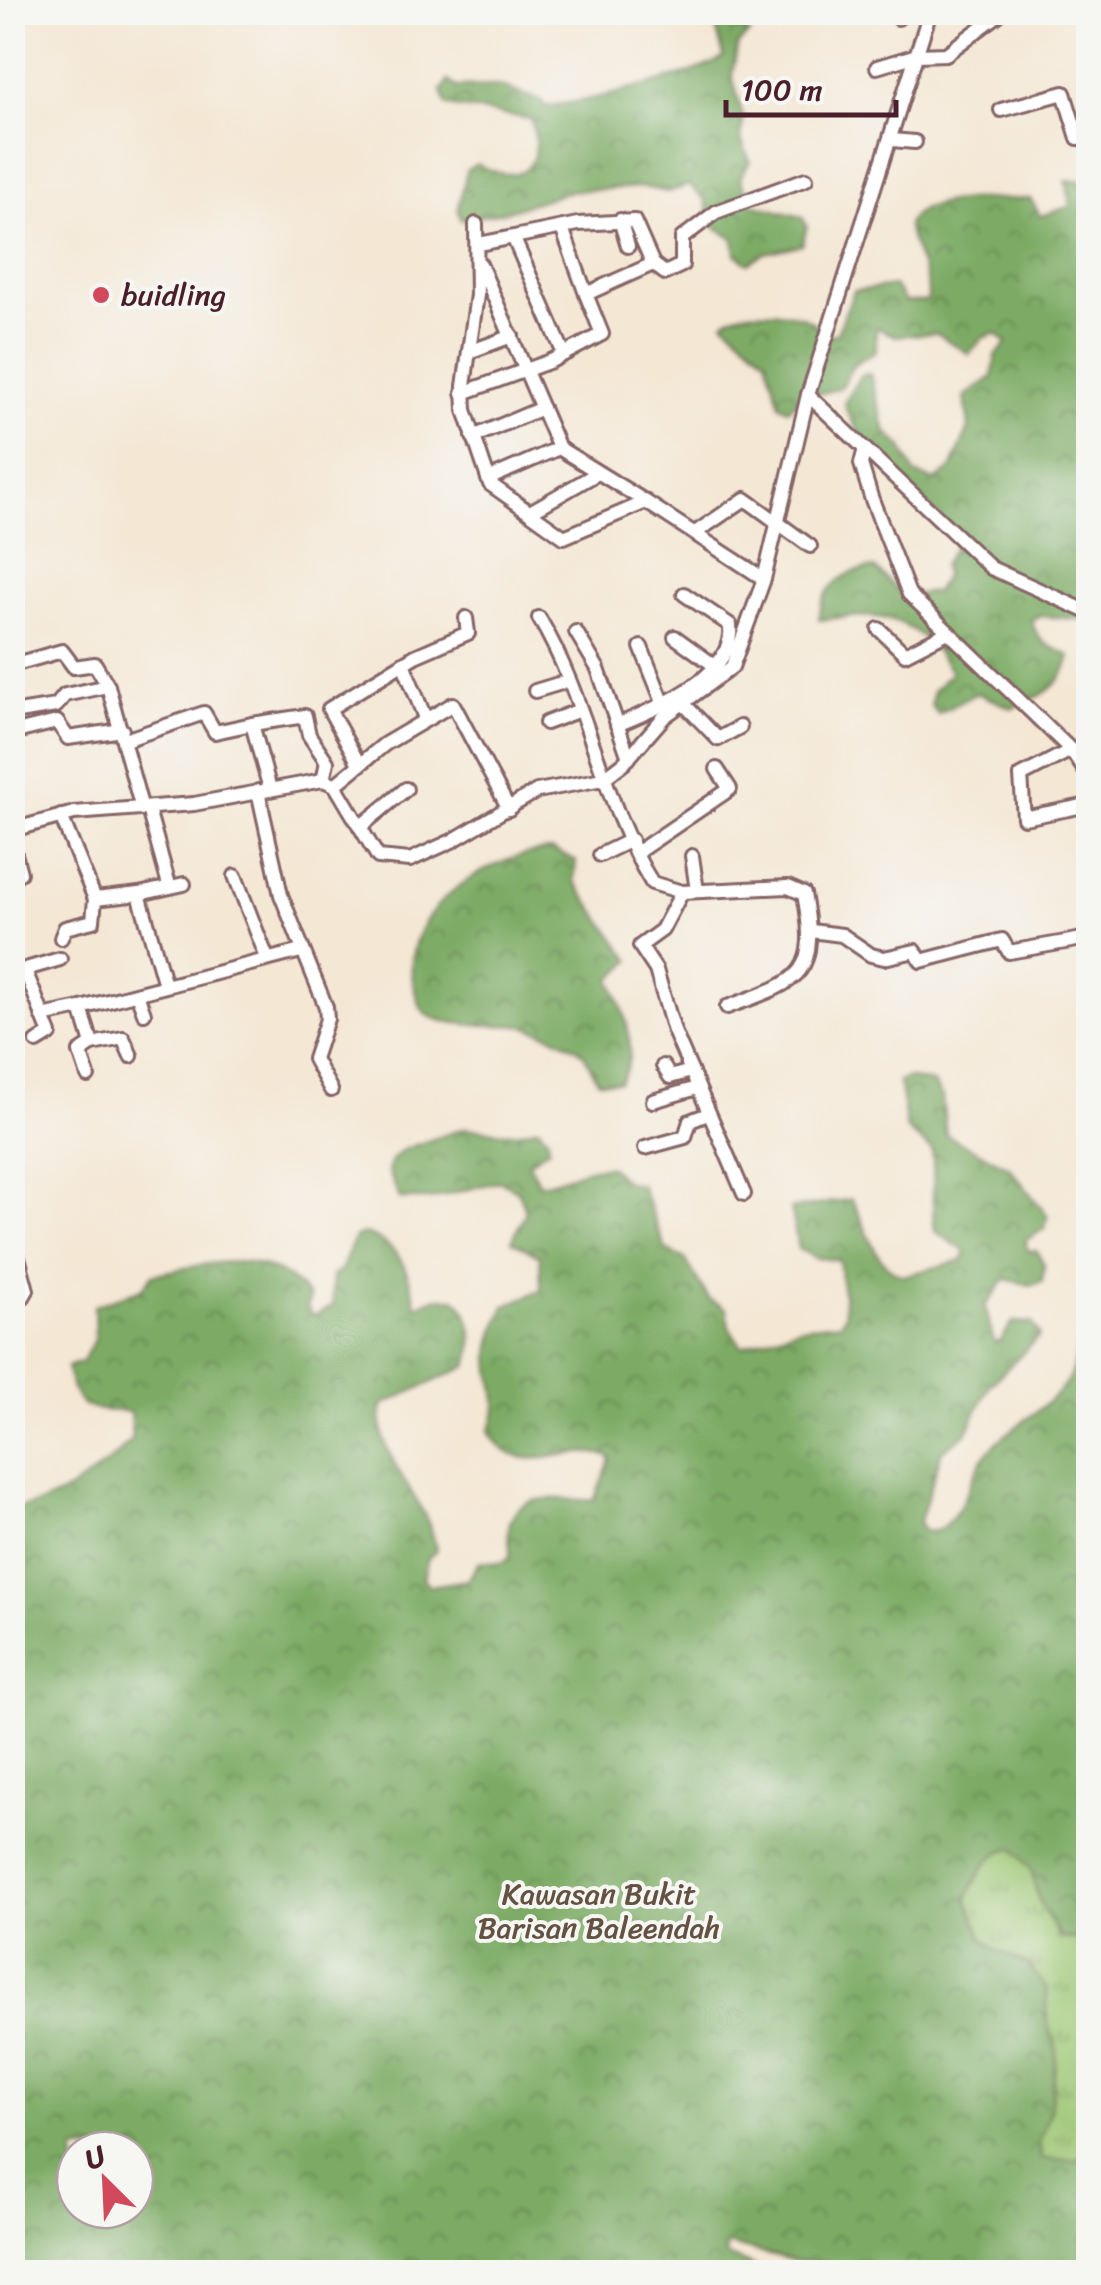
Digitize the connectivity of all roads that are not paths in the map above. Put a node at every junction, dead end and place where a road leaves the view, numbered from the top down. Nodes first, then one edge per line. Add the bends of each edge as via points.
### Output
1 (930, 12) edge
2 (1079, 12) edge
3 (998, 14) edge
4 (1088, 28) edge
5 (917, 55) junction
6 (877, 67) dead end
7 (1001, 110) dead end
8 (892, 140) junction
9 (915, 142) dead end
10 (1088, 143) edge
11 (806, 179) dead end
12 (620, 220) junction
13 (476, 224) dead end
14 (562, 228) junction
15 (514, 239) junction
16 (479, 244) junction
17 (628, 246) dead end
18 (479, 262) junction
19 (654, 264) junction
20 (586, 294) junction
21 (512, 336) junction
22 (468, 352) junction
23 (564, 354) junction
24 (526, 370) junction
25 (463, 393) junction
26 (808, 395) junction
27 (542, 408) junction
28 (473, 437) junction
29 (559, 448) junction
30 (864, 452) junction
31 (596, 474) junction
32 (488, 480) junction
33 (646, 502) junction
34 (530, 512) junction
35 (778, 519) junction
36 (694, 533) junction
37 (810, 546) dead end
38 (764, 579) junction
39 (684, 594) dead end
40 (1088, 612) edge
41 (466, 618) dead end
42 (539, 618) dead end
43 (879, 629) dead end
44 (576, 632) dead end
45 (948, 632) junction
46 (676, 638) dead end
47 (641, 647) dead end
48 (402, 663) junction
49 (12, 664) edge
50 (715, 666) junction
51 (568, 681) junction
52 (108, 686) junction
53 (536, 691) dead end
54 (664, 702) junction
55 (683, 703) junction
56 (329, 709) junction
57 (580, 710) junction
58 (12, 713) edge
59 (305, 716) junction
60 (425, 718) junction
61 (546, 723) dead end
62 (252, 724) junction
63 (617, 726) junction
64 (740, 727) dead end
65 (12, 733) edge
66 (124, 735) junction
67 (1071, 750) junction
68 (629, 758) junction
69 (359, 764) junction
70 (718, 769) dead end
71 (1088, 775) edge
72 (603, 779) junction
73 (329, 782) junction
74 (264, 790) junction
75 (406, 790) dead end
76 (1088, 805) edge
77 (145, 809) junction
78 (509, 809) junction
79 (61, 816) junction
80 (360, 827) junction
81 (12, 830) edge
82 (12, 842) edge
83 (634, 846) junction
84 (600, 855) dead end
85 (692, 856) dead end
86 (20, 874) dead end
87 (234, 876) dead end
88 (169, 884) junction
89 (184, 884) dead end
90 (697, 891) junction
91 (682, 892) junction
92 (140, 894) junction
93 (95, 900) junction
94 (811, 932) junction
95 (61, 938) dead end
96 (1088, 938) edge
97 (301, 951) junction
98 (266, 958) junction
99 (60, 959) dead end
100 (19, 971) edge
101 (166, 985) junction
102 (138, 994) junction
103 (80, 1008) junction
104 (727, 1008) dead end
105 (144, 1013) dead end
106 (42, 1016) junction
107 (37, 1042) dead end
108 (92, 1044) junction
109 (131, 1056) dead end
110 (663, 1066) dead end
111 (691, 1072) junction
112 (88, 1076) dead end
113 (697, 1088) junction
114 (331, 1090) dead end
115 (653, 1100) dead end
116 (708, 1114) junction
117 (645, 1148) dead end
118 (744, 1194) dead end
119 (12, 1234) edge
120 (12, 1300) edge

1 - 5 street
2 - 4 street
3 - 5 street via 946,54
5 - 6 street
5 - 8 street
7 - 10 street via 1064,93 1078,138
8 - 9 street
8 - 26 street
11 - 19 street via 716,212 682,238 682,265 662,273
12 - 14 street
12 - 17 street
12 - 19 street via 639,224
13 - 16 street
14 - 15 street
14 - 20 street
15 - 16 street
15 - 23 street
16 - 18 street
18 - 21 street
18 - 22 street
19 - 20 street
20 - 23 street via 603,333
21 - 22 street
21 - 24 street
22 - 25 street
23 - 24 street
24 - 25 street
24 - 27 street
25 - 28 street
26 - 30 street
26 - 35 street
27 - 28 street
27 - 29 street
28 - 32 street
29 - 31 street
29 - 32 street
30 - 40 street via 991,568
30 - 45 street via 861,464 897,569 909,594
31 - 33 street
31 - 34 street
32 - 34 street
33 - 34 street via 564,537
33 - 36 street
35 - 36 street via 741,499
35 - 37 street
35 - 38 street
36 - 38 street
38 - 55 street via 732,667
39 - 50 street via 730,625 726,651
41 - 48 street via 468,633
42 - 51 street
43 - 45 street via 905,654
44 - 63 street via 589,649
45 - 67 street
46 - 50 street
47 - 54 street
48 - 56 street
48 - 60 street
49 - 52 street via 62,651 74,667 95,664
50 - 54 street
51 - 53 street
51 - 57 street
52 - 58 street via 68,694 56,706
52 - 66 street
54 - 63 street
55 - 64 street via 718,739
55 - 68 street
56 - 59 street
56 - 69 street
57 - 61 street
57 - 72 street
59 - 62 street
59 - 73 street
60 - 69 street
60 - 78 street via 454,704
62 - 66 street via 215,732 204,713
62 - 74 street
63 - 68 street
65 - 66 street via 57,722 68,738
66 - 77 street
67 - 71 street
67 - 76 street via 1021,776 1024,818
68 - 72 street
69 - 73 street
70 - 83 street via 730,789
72 - 78 street via 543,789
72 - 83 street
73 - 74 street
73 - 80 street
74 - 77 street
74 - 97 street via 281,894
75 - 80 street
77 - 79 street
77 - 88 street
78 - 80 street via 410,860 378,858
79 - 81 street
79 - 93 street
82 - 86 street
83 - 84 street
83 - 91 street via 652,883
85 - 90 street
87 - 98 street
88 - 89 street
88 - 92 street
90 - 91 street
90 - 94 street via 796,888 804,894
91 - 111 street via 662,930 640,946 656,970
92 - 93 street
92 - 101 street
93 - 95 street via 93,921 65,928
94 - 96 street via 842,934 884,958 915,951 922,961 1002,940 1009,952
94 - 104 street via 800,974
97 - 98 street
97 - 114 street via 326,1007 314,1059
98 - 101 street
99 - 100 street
100 - 106 street
101 - 102 street
102 - 103 street
102 - 105 street
103 - 106 street
103 - 108 street
106 - 107 street via 50,1034
108 - 109 street via 123,1038
108 - 112 street via 80,1052
110 - 111 street via 670,1077
111 - 113 street
113 - 115 street
113 - 116 street
116 - 117 street via 690,1121 686,1137
116 - 118 street
119 - 120 street via 27,1290

